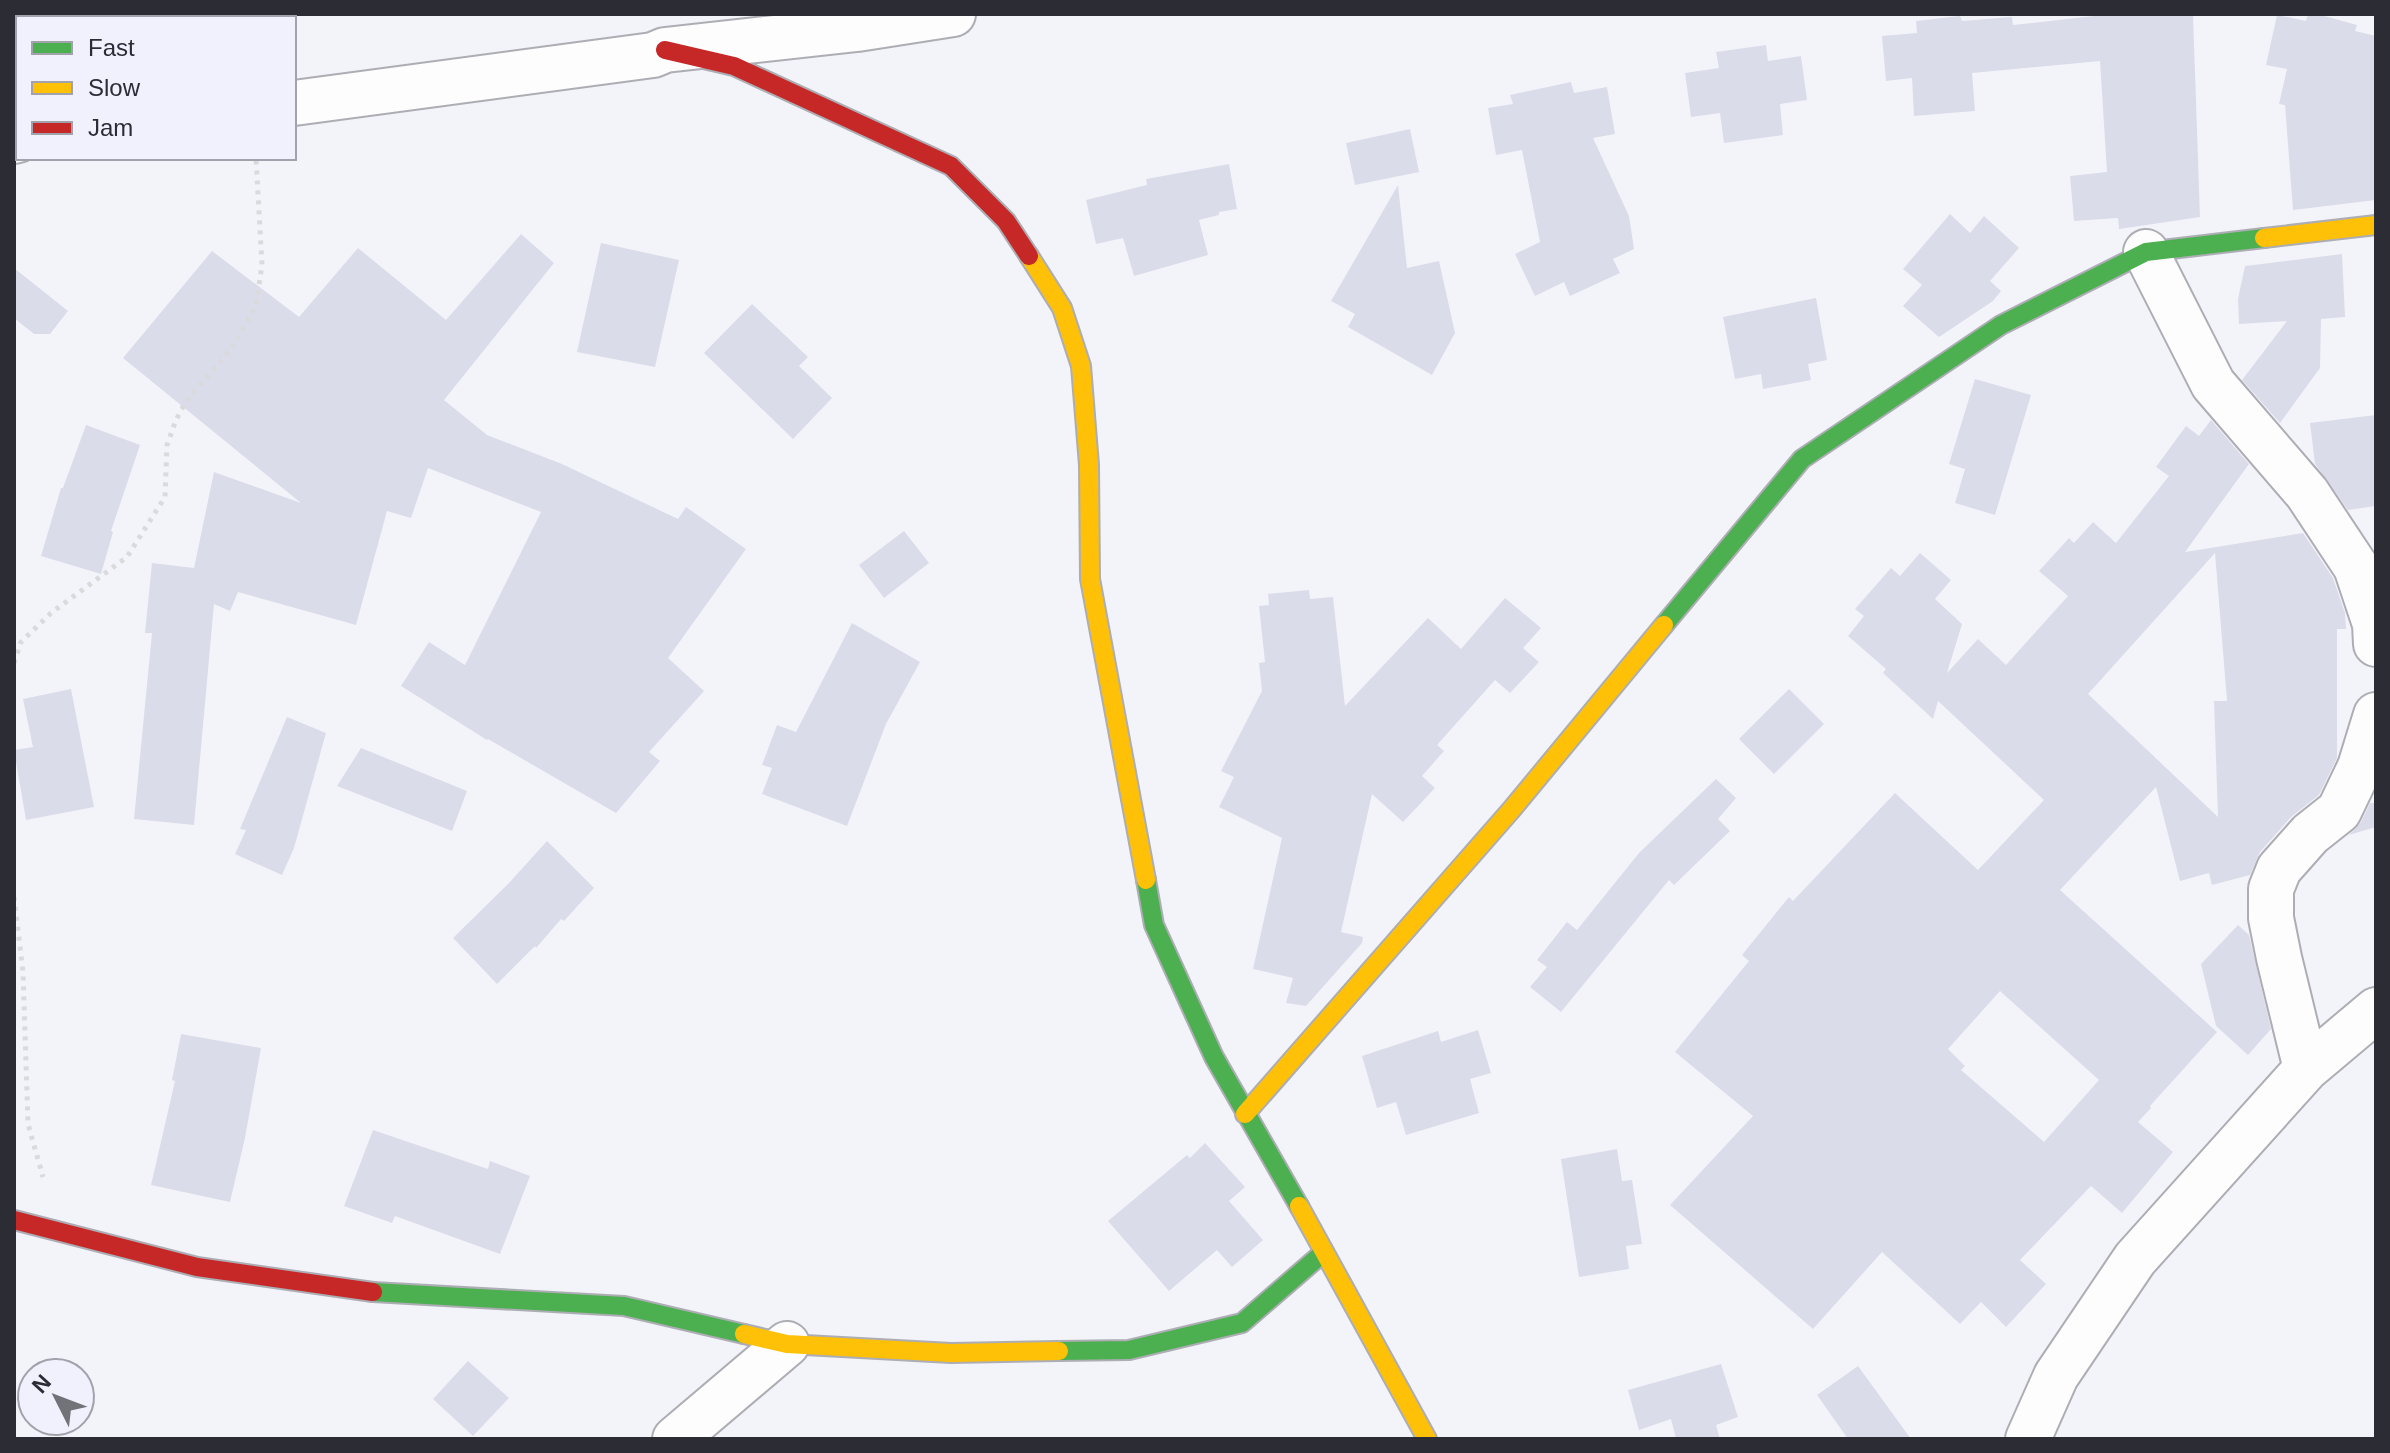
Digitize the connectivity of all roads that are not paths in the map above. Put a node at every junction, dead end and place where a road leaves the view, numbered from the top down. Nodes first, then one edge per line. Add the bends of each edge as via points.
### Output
1 (953, 14) edge
2 (665, 50) junction
3 (296, 103) edge
4 (2376, 225) edge
5 (2146, 252) junction
6 (2376, 644) edge
7 (2376, 715) edge
8 (2376, 1010) edge
9 (2306, 1069) junction
10 (1245, 1114) junction
11 (14, 1220) edge
12 (1324, 1252) junction
13 (787, 1344) junction
14 (675, 1439) edge
15 (1427, 1439) edge
16 (2028, 1439) edge

1 - 2 street
2 - 3 street
2 - 10 street via 734,66 951,166 1006,221 1062,308 1081,366 1090,579 1154,925
4 - 5 street
5 - 6 street via 2213,384 2307,493 2356,567 2375,624
5 - 10 street via 2001,325 1802,459 1512,809
7 - 9 street via 2339,811 2279,869 2271,889 2271,918
8 - 9 street
9 - 16 street via 2135,1259 2056,1376
10 - 12 street
11 - 13 street via 197,1267 360,1291 624,1306
12 - 13 street via 1242,1323 1129,1350 951,1353
12 - 15 street
13 - 14 street

